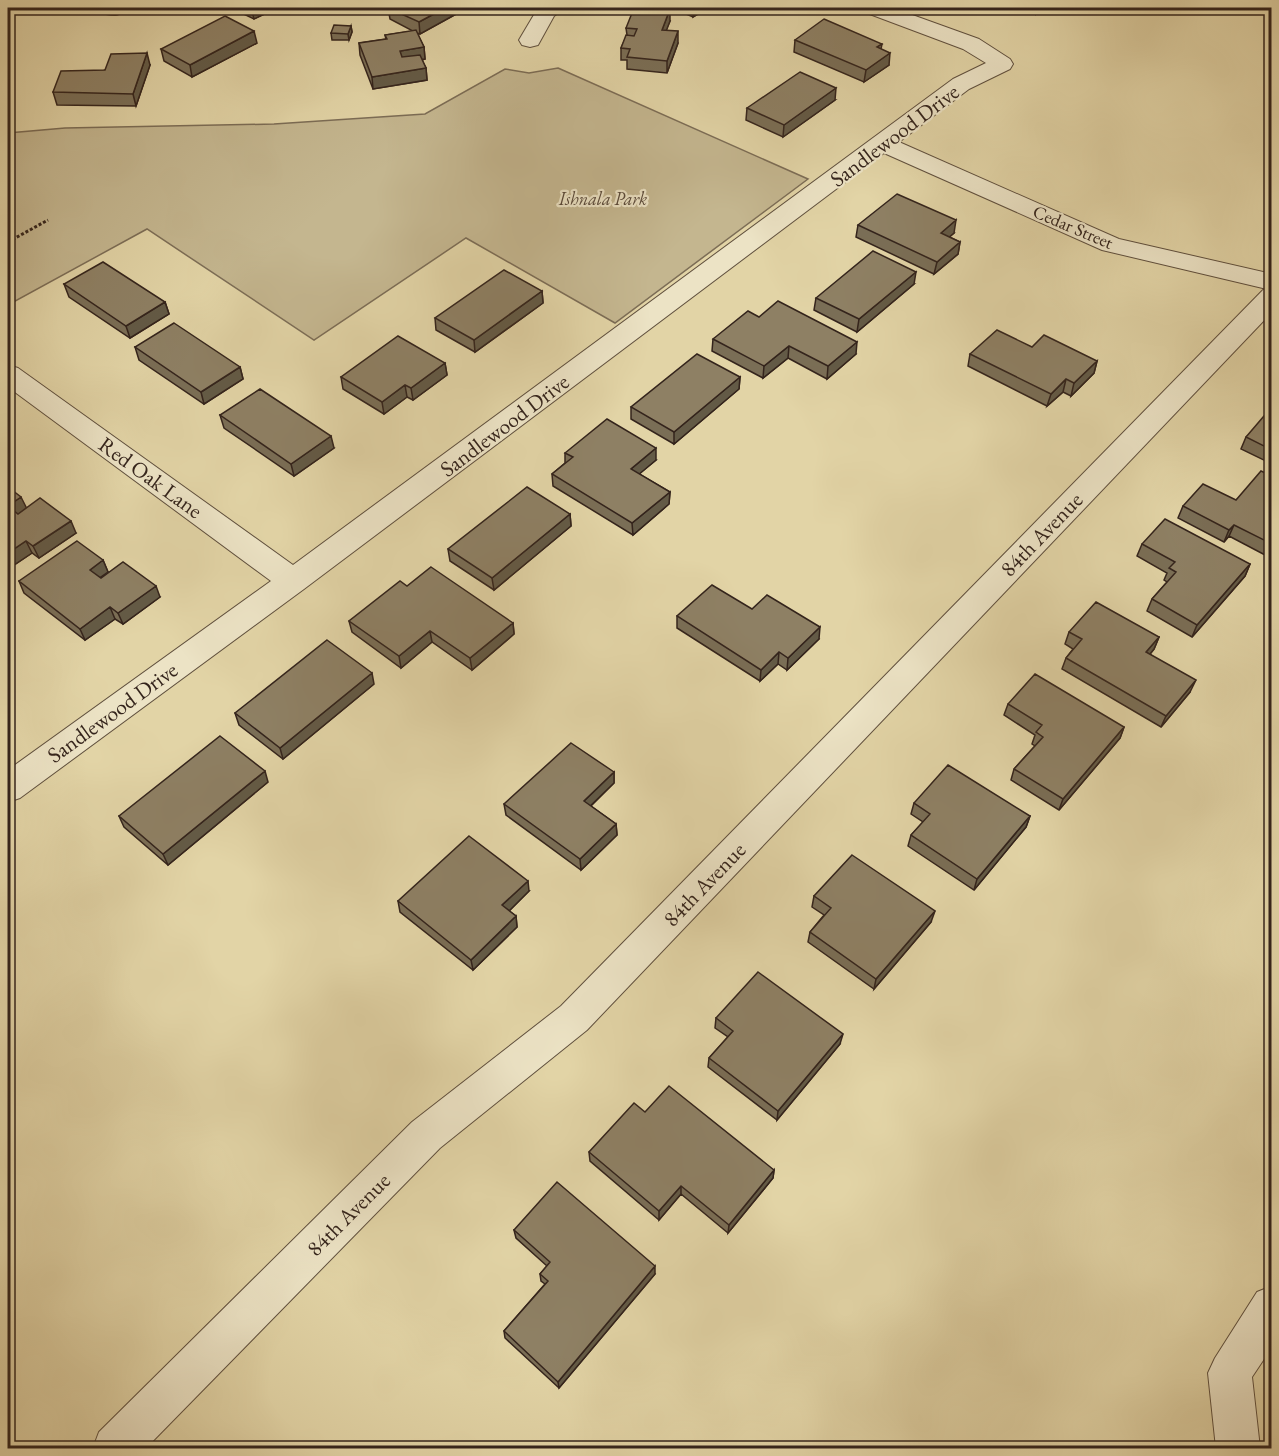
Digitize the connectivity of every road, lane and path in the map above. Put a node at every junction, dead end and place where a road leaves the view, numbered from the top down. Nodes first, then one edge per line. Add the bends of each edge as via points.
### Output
1 (554, 8) edge
2 (875, 8) edge
3 (530, 40) dead end
4 (884, 144) junction
5 (48, 220) dead end
6 (8, 242) edge
7 (1272, 282) edge
8 (1272, 296) edge
9 (8, 374) edge
10 (293, 581) junction
11 (8, 788) edge
12 (1272, 1307) edge
13 (115, 1449) edge
14 (1238, 1449) edge

1 - 3 street via 546,12
2 - 4 street, Sandlewood Drive via 971,44 1002,64 961,84
4 - 7 street, Cedar Street via 1111,244
4 - 10 street, Sandlewood Drive
5 - 6 path
8 - 13 street, 84th Avenue via 574,1018 426,1135
9 - 10 street, Red Oak Lane
10 - 11 street, Sandlewood Drive
12 - 14 street via 1230,1373

